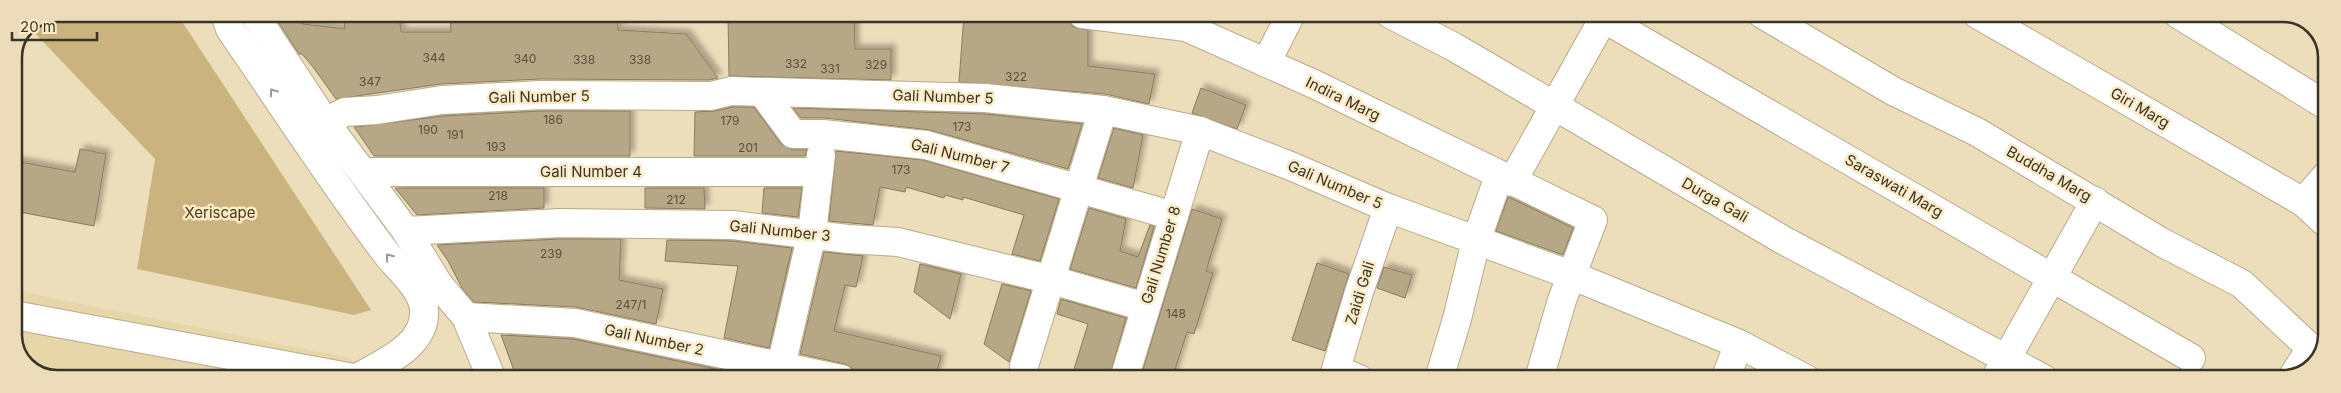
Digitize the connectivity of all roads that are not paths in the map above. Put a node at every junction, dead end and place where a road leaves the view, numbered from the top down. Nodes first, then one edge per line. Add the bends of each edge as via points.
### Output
1 (228, 22) edge
2 (258, 22) edge
3 (1150, 22) edge
4 (1287, 23) edge
5 (1407, 23) edge
6 (1598, 23) edge
7 (1615, 23) edge
8 (1777, 23) edge
9 (1993, 23) edge
10 (2193, 23) edge
11 (1266, 63) junction
12 (762, 92) junction
13 (2318, 100) edge
14 (1555, 105) junction
15 (1103, 110) junction
16 (313, 127) junction
17 (1200, 131) junction
18 (823, 134) junction
19 (363, 172) junction
20 (819, 172) junction
21 (1506, 179) junction
22 (2318, 185) edge
23 (1080, 188) junction
24 (2096, 201) junction
25 (2303, 202) junction
26 (1388, 208) junction
27 (1174, 216) junction
28 (2318, 216) edge
29 (406, 231) junction
30 (812, 233) junction
31 (1476, 242) junction
32 (1571, 275) junction
33 (2051, 278) junction
34 (1052, 280) junction
35 (430, 290) junction
36 (1145, 307) junction
37 (23, 317) edge
38 (466, 317) junction
39 (1739, 344) junction
40 (2315, 352) edge
41 (2314, 354) edge
42 (2192, 358) dead end
43 (2304, 364) edge
44 (1024, 366) dead end
45 (2000, 369) edge
46 (314, 370) edge
47 (372, 370) edge
48 (488, 370) edge
49 (767, 370) edge
50 (780, 370) edge
51 (1127, 370) edge
52 (1344, 370) edge
53 (1442, 370) edge
54 (1542, 370) edge
55 (1729, 370) edge
56 (1789, 370) edge

16 -> 1 street via 230,29
2 - 16 street
3 - 11 street, Indira Marg via 1186,27
4 - 11 street
5 - 14 street, Durga Gali
6 - 14 street
7 - 33 street, Saraswati Marg
8 - 24 street, Buddha Marg via 1893,91 1977,132
9 - 25 street, Giri Marg
10 - 13 street
11 - 21 street, Indira Marg
12 - 15 street, Gali Number 5 via 984,98
12 - 16 street, Gali Number 5 via 731,91 710,96 541,95 442,100 345,112
12 - 18 street, Gali Number 7 via 793,134
14 - 21 street
14 - 45 street, Durga Gali
15 - 17 street, Gali Number 5
15 - 23 street
16 - 19 street
35 -> 16 street via 386,252
17 - 26 street, Gali Number 5
17 - 27 street, Gali Number 8
18 - 20 street
18 - 23 street, Gali Number 7 via 926,145
19 - 20 street, Gali Number 4
19 - 29 street
20 - 30 street
21 - 31 street
21 - 32 street, Indira Marg via 1593,220
22 - 25 street
23 - 27 street, Gali Number 7
23 - 34 street
24 - 33 street
24 - 40 street, Buddha Marg via 2163,243 2242,284
25 - 28 street, Giri Marg
26 - 31 street, Gali Number 5
26 - 52 street, Zaidi Gali via 1359,292
27 - 36 street, Gali Number 8
29 - 30 street, Gali Number 3 via 560,223 734,225
29 - 35 street
30 - 34 street, Gali Number 3 via 898,242
30 - 50 street
31 - 32 street, Gali Number 5
31 - 53 street
32 - 39 street, Gali Number 5
32 - 54 street
33 - 42 street, Saraswati Marg
33 - 45 street
34 - 36 street, Gali Number 3
34 - 44 street
35 - 38 street
35 - 47 street via 416,335 397,355
36 - 51 street, Gali Number 8
37 - 46 street
38 - 48 street
38 - 49 street, Gali Number 2 via 575,323
39 - 55 street
39 - 56 street, Gali Number 5
41 - 43 street

